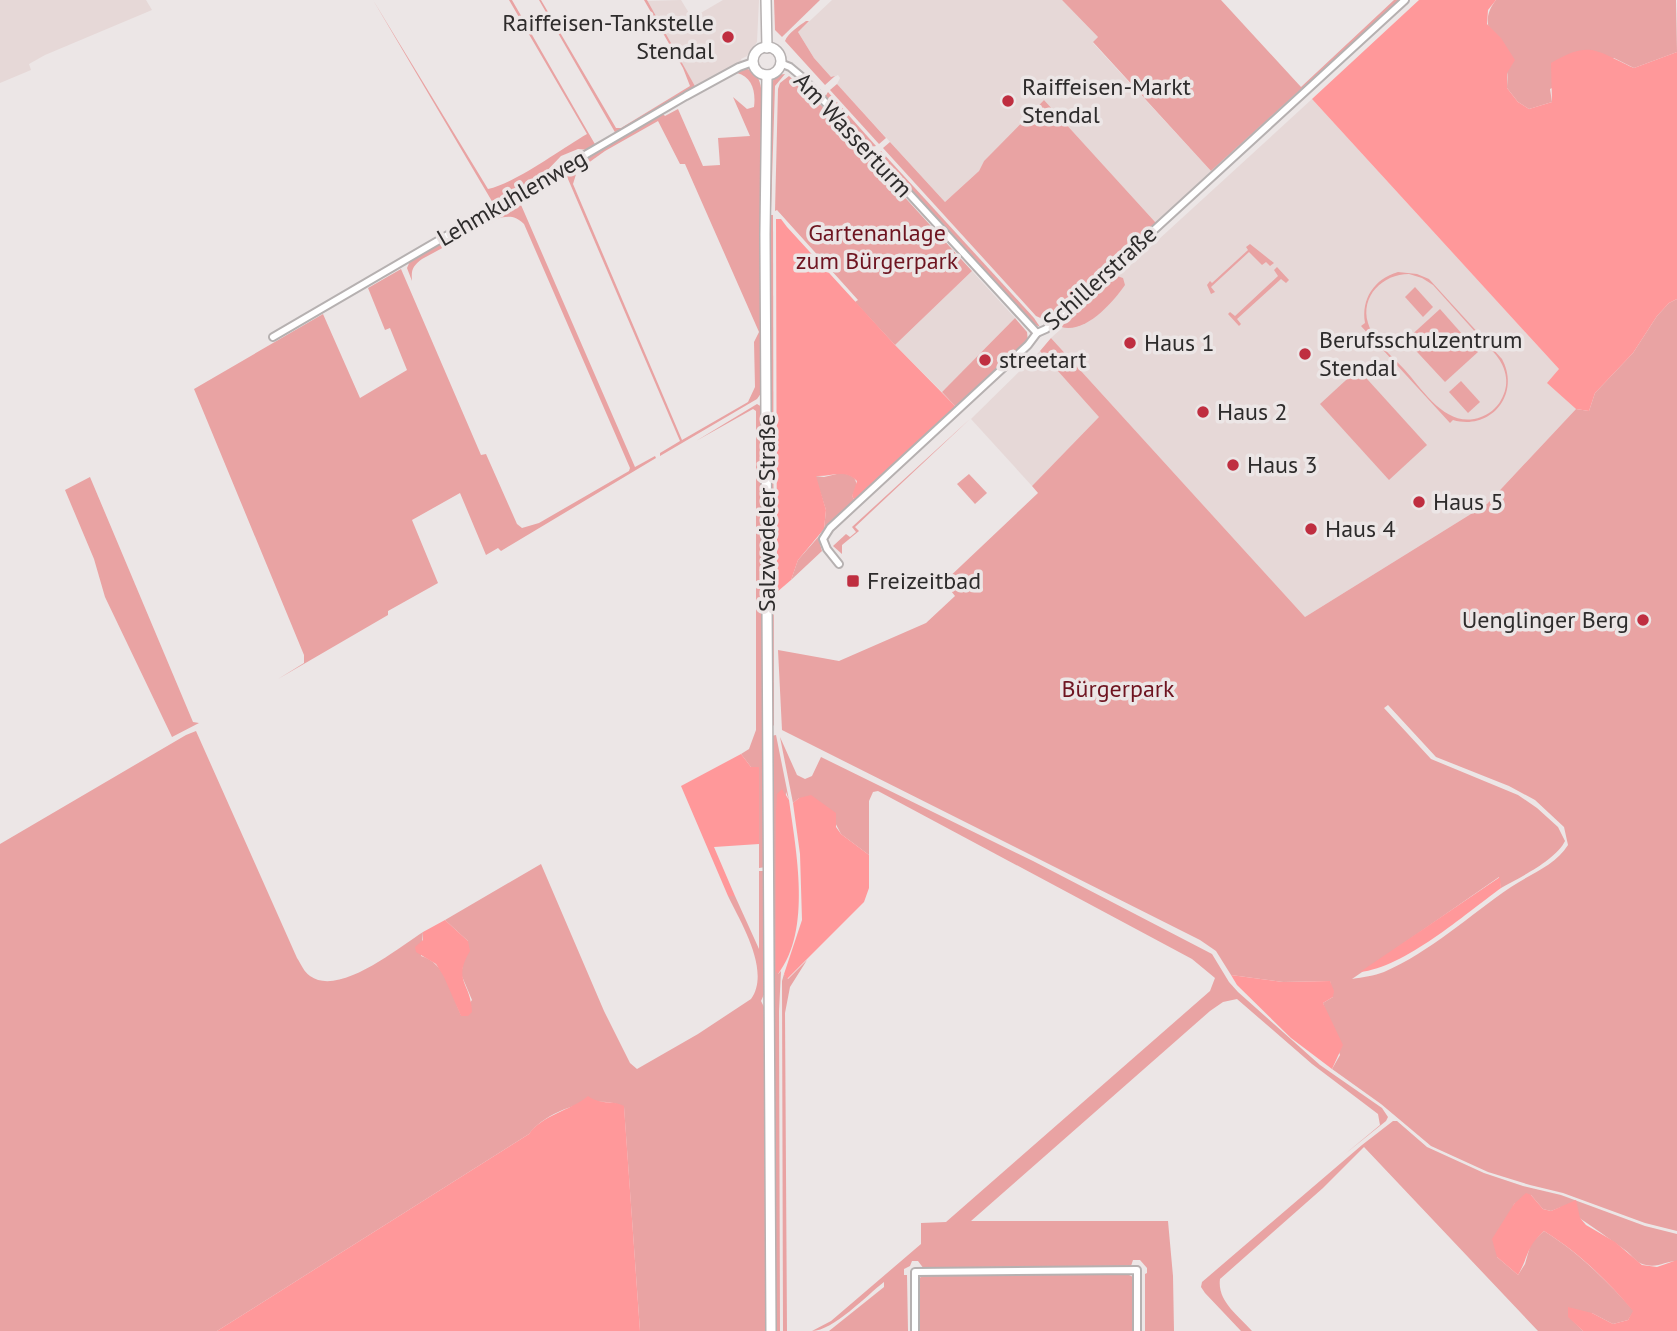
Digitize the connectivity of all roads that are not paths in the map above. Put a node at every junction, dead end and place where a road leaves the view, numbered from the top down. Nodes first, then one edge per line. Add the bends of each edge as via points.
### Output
1 (766, 0) edge
2 (1405, 0) edge
3 (766, 48) junction
4 (753, 62) junction
5 (780, 63) junction
6 (767, 75) junction
7 (1037, 333) junction
8 (273, 337) dead end
9 (839, 564) dead end
10 (771, 1331) edge
11 (915, 1331) edge
12 (1137, 1331) edge

1 - 3 main road
2 - 7 street, Schillerstraße
3 - 4 main road via 756,53
3 - 5 main road via 778,54
4 - 6 main road
4 - 8 street, Lehmkuhlenweg via 686,96
5 - 6 main road via 776,72
5 - 7 street, Am Wasserturm via 802,77
6 - 10 main road, Salzwedeler Straße
7 - 9 street, Schillerstraße via 830,528 824,544
11 - 12 street via 915,1272 1137,1270

